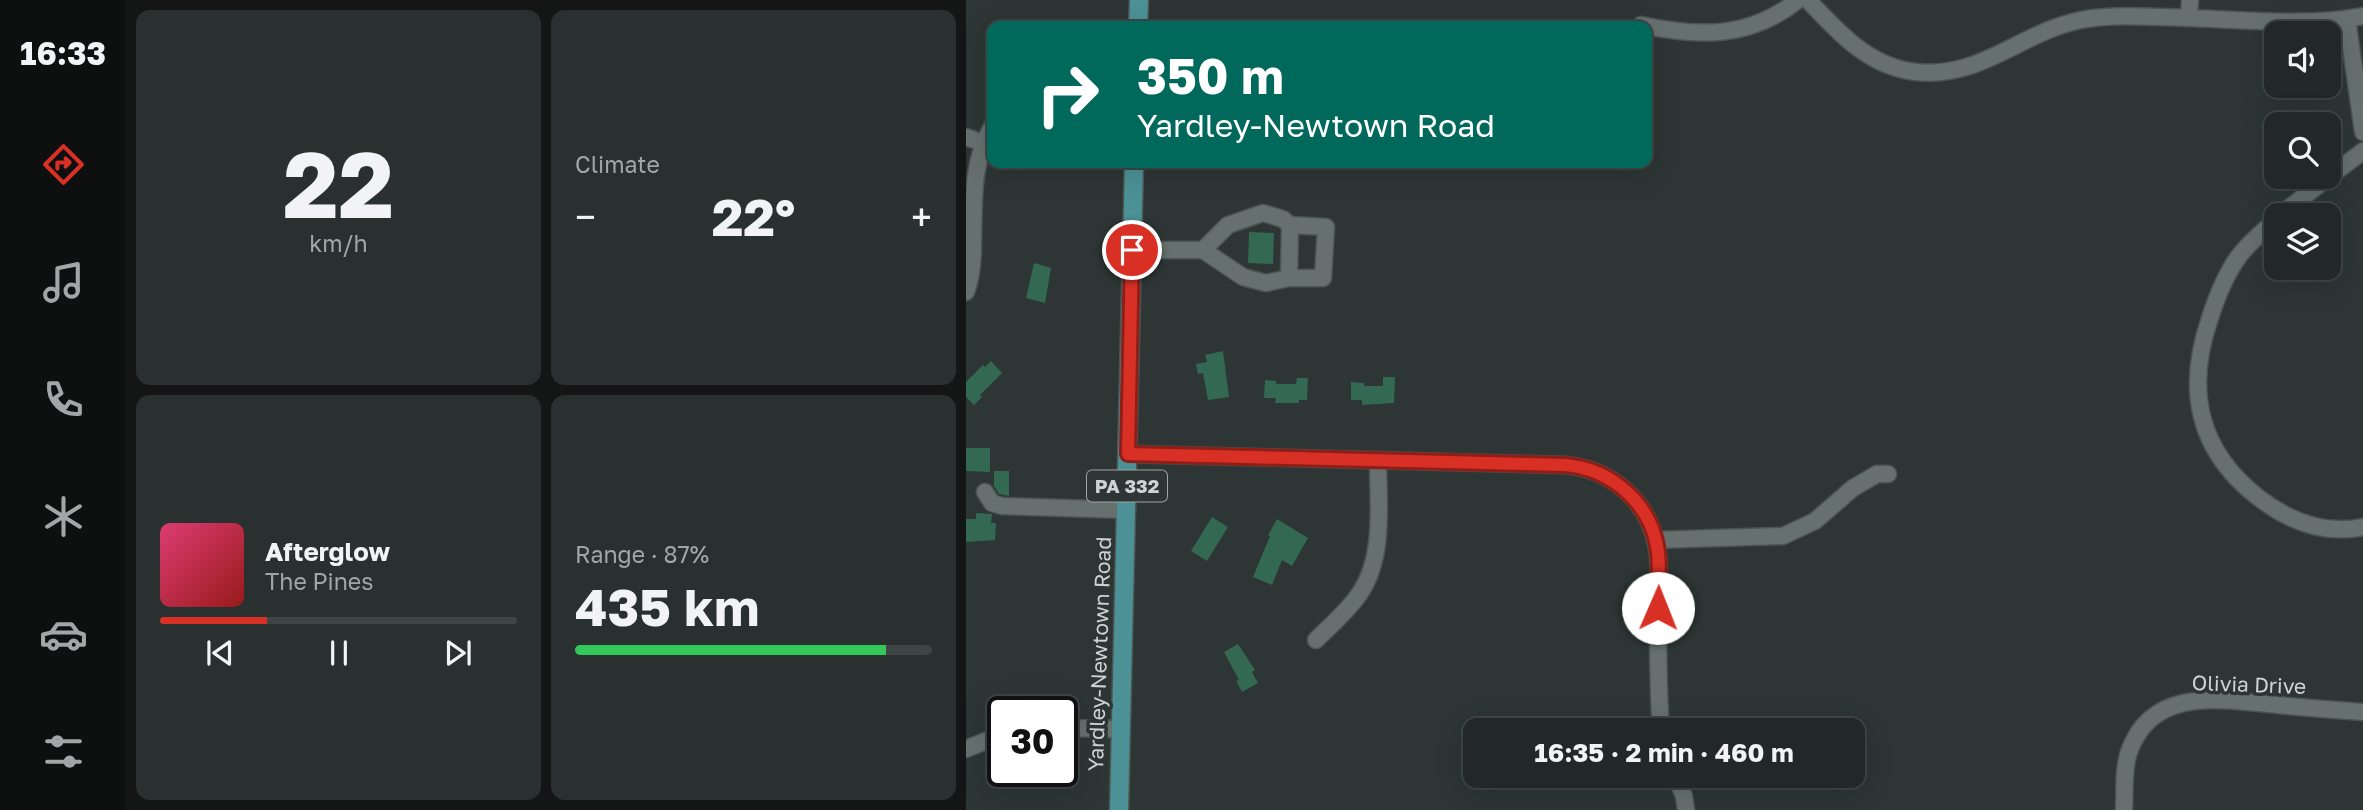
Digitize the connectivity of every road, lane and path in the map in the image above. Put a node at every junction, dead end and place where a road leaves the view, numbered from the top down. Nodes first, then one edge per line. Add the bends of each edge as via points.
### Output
1 (1139, 0) edge
2 (1798, 0) edge
3 (1808, 0) edge
4 (2190, 0) edge
5 (2189, 18) junction
6 (2355, 18) edge
7 (1138, 21) edge
8 (1652, 26) edge
9 (2363, 132) edge
10 (966, 136) edge
11 (987, 136) edge
12 (983, 143) junction
13 (2363, 152) edge
14 (1134, 168) edge
15 (2341, 168) edge
16 (2314, 189) edge
17 (2296, 203) edge
18 (1290, 225) junction
19 (2264, 232) edge
20 (1132, 250) junction
21 (1203, 250) junction
22 (1289, 278) junction
23 (966, 292) edge
24 (1128, 454) junction
25 (1378, 460) junction
26 (1888, 474) dead end
27 (985, 492) dead end
28 (1127, 510) junction
29 (2363, 527) edge
30 (1655, 540) junction
31 (1315, 640) dead end
32 (2363, 712) edge
33 (1660, 718) edge
34 (1078, 728) edge
35 (1121, 729) junction
36 (987, 740) edge
37 (966, 749) edge
38 (1681, 788) edge
39 (1119, 810) edge
40 (1686, 810) edge
41 (2124, 810) edge

1 - 7 main road
2 - 8 street via 1770,18 1718,33 1682,33
3 - 5 street via 1855,48 1894,67 1927,73 1975,66 2053,28 2081,21
4 - 5 street
5 - 6 street
6 - 9 street
10 - 12 street
11 - 12 street
12 - 23 street via 977,164 972,270
13 - 15 street
14 - 20 main road, Yardley-Newtown Road / PA 332
16 - 17 street
18 - 21 street via 1263,213 1228,225
18 - 22 street
18 - 22 street via 1326,227 1323,278
19 - 29 street via 2228,273 2204,333 2197,386 2204,425 2230,472 2267,505 2323,529
20 - 21 street
20 - 24 main road, Yardley-Newtown Road / PA 332
21 - 22 street via 1243,276 1266,283
24 - 25 street
24 - 28 main road, Yardley-Newtown Road / PA 332
25 - 30 street via 1588,469 1626,490
25 - 31 street via 1377,544 1367,579 1360,593
26 - 30 street via 1877,474 1853,488 1815,521 1783,536
27 - 28 street via 992,503 1002,506
28 - 35 main road, Yardley-Newtown Road / PA 332
30 - 33 street
32 - 41 street, Olivia Drive via 2203,699 2175,704 2148,722 2130,748
34 - 35 street
35 - 39 main road, Yardley-Newtown Road / PA 332
36 - 37 street
38 - 40 street

